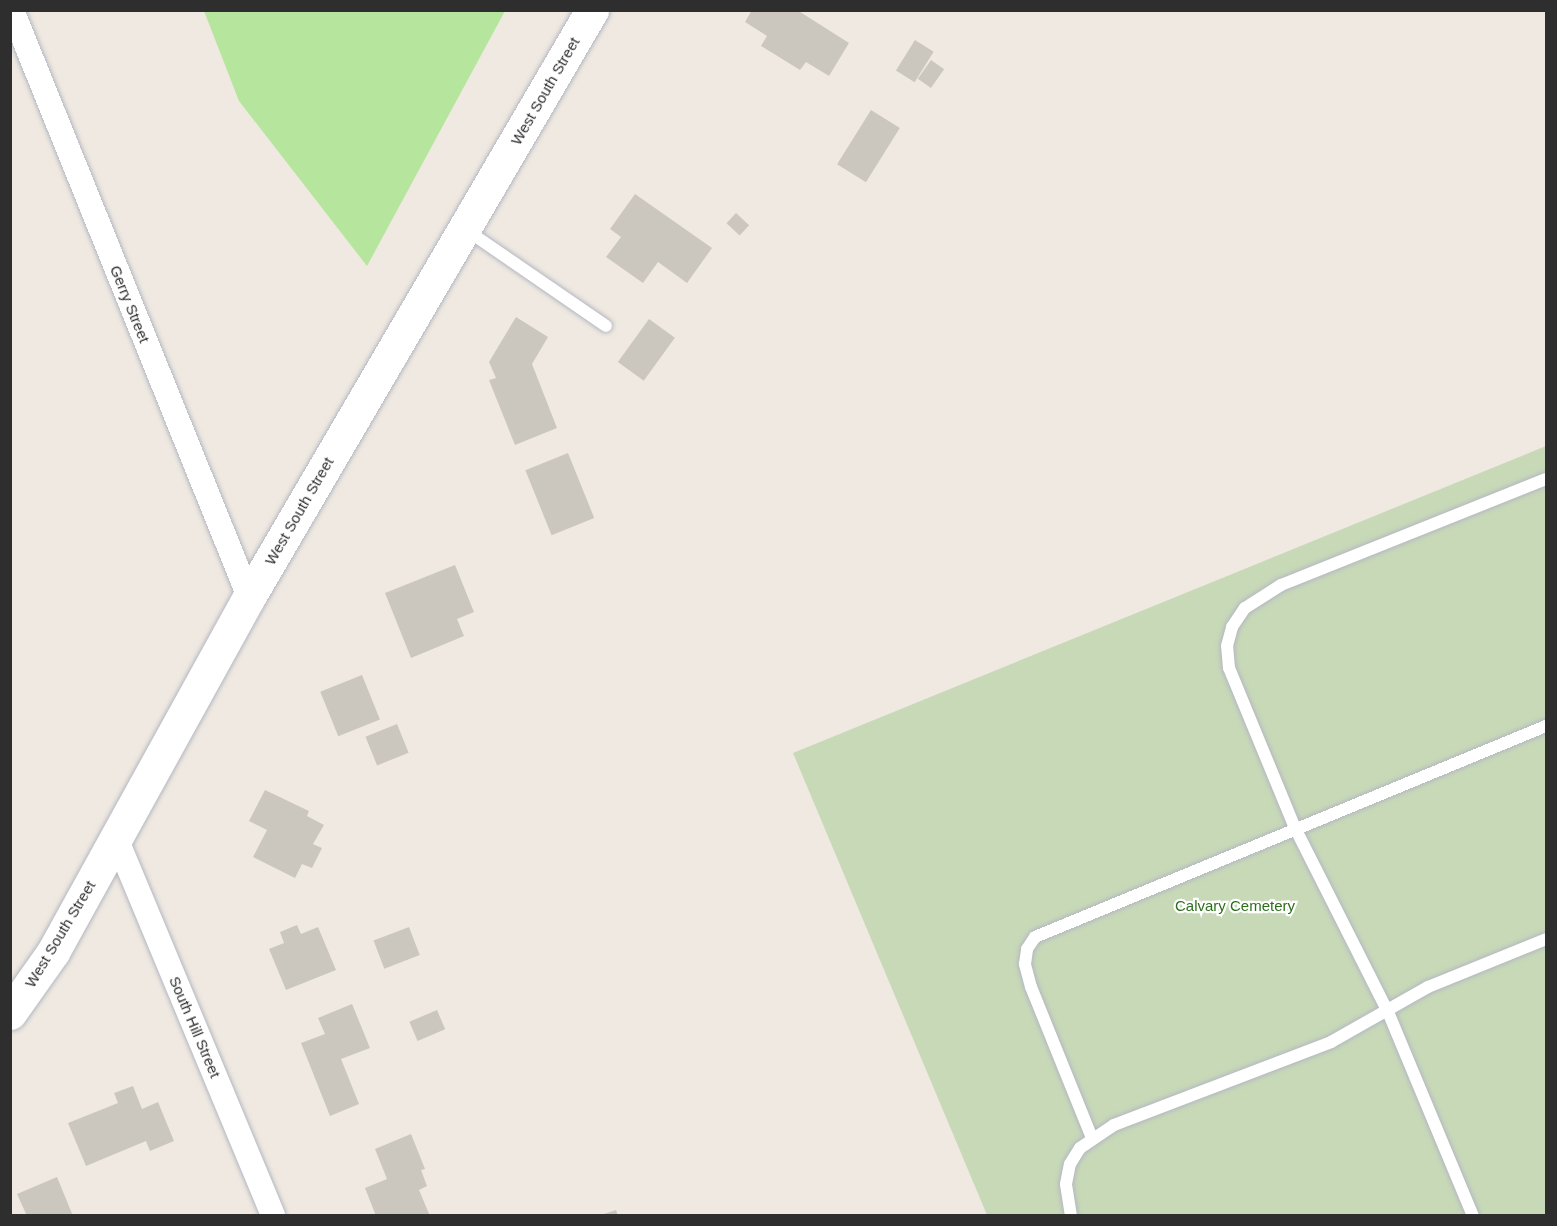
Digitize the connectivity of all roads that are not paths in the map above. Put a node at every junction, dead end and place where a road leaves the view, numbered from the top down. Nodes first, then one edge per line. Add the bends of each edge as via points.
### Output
1 (12, 10) edge
2 (592, 10) edge
3 (464, 228) junction
4 (606, 326) dead end
5 (1546, 479) edge
6 (249, 597) junction
7 (1546, 726) edge
8 (1295, 828) junction
9 (116, 838) junction
10 (1546, 939) edge
11 (1388, 1012) junction
12 (10, 1013) edge
13 (1092, 1138) junction
14 (273, 1215) edge
15 (1071, 1215) edge
16 (1473, 1215) edge

1 - 6 street, Gerry Street
2 - 3 street, West South Street
3 - 4 lane
3 - 6 street, West South Street
5 - 8 lane via 1281,585 1245,608 1232,627 1227,646 1229,668
6 - 9 street, West South Street
7 - 8 lane
8 - 11 lane
8 - 13 lane via 1050,928 1035,937 1027,949 1024,964 1030,987
9 - 12 street, West South Street via 53,952
9 - 14 street, South Hill Street
10 - 11 lane via 1428,987
11 - 13 lane via 1331,1042 1156,1106
11 - 16 lane
13 - 15 lane via 1070,1164 1066,1184

